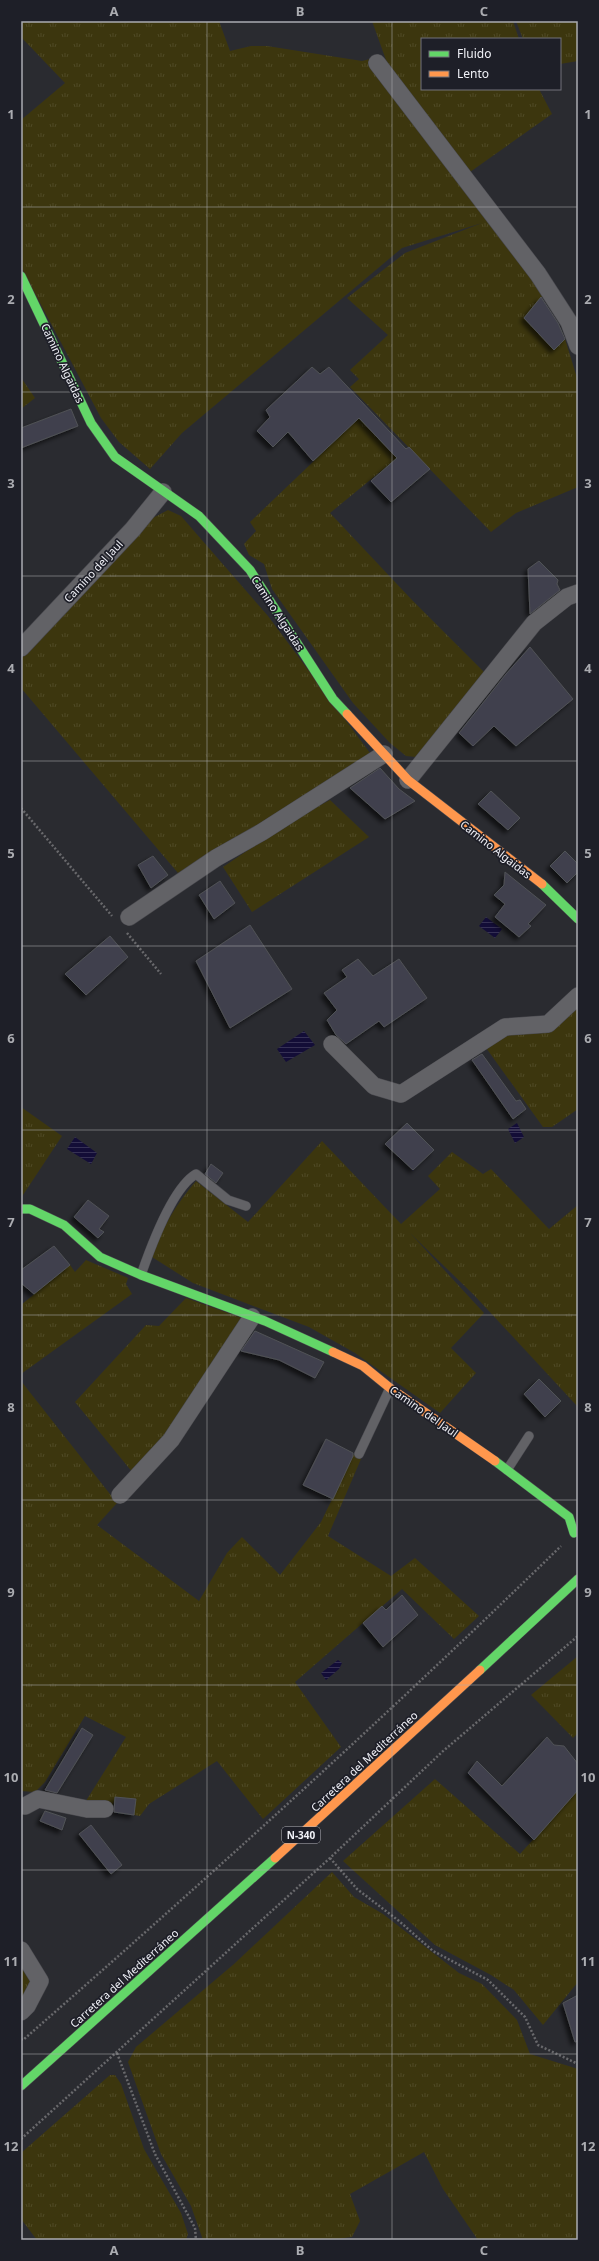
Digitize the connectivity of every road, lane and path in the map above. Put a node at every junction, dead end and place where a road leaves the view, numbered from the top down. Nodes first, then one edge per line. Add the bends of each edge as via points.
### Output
1 (377, 63) dead end
2 (21, 276) edge
3 (578, 346) edge
4 (163, 492) junction
5 (578, 593) edge
6 (21, 648) edge
7 (384, 754) junction
8 (408, 780) junction
9 (21, 808) edge
10 (578, 919) edge
11 (124, 923) junction
12 (161, 974) dead end
13 (578, 996) edge
14 (332, 1044) dead end
15 (246, 1206) dead end
16 (21, 1209) edge
17 (140, 1275) junction
18 (252, 1316) junction
19 (390, 1388) junction
20 (529, 1436) dead end
21 (358, 1454) dead end
22 (507, 1470) junction
23 (120, 1495) dead end
24 (576, 1532) edge
25 (578, 1579) edge
26 (578, 1636) edge
27 (22, 1808) edge
28 (105, 1809) dead end
29 (330, 1858) junction
30 (21, 1950) edge
31 (21, 2012) edge
32 (22, 2040) edge
33 (117, 2053) junction
34 (578, 2064) edge
35 (21, 2086) edge
36 (21, 2139) edge
37 (196, 2240) edge

1 - 3 street via 538,274 569,322
2 - 4 main road, Camino Algaidas via 91,423 115,456
4 - 6 street, Camino del Jaul via 133,529
4 - 7 main road, Camino Algaidas via 199,516 250,570 333,699
5 - 8 street via 567,597 534,624
7 - 8 main road, Camino Algaidas
7 - 11 street via 262,832 216,858
8 - 10 main road, Camino Algaidas via 545,887
9 - 11 path
11 - 12 path
13 - 14 street via 548,1024 505,1027 401,1094 374,1086
15 - 17 lane via 228,1200 196,1174 191,1177 173,1202
16 - 17 main road, Camino del Jaul via 30,1209 64,1225 100,1257
17 - 18 main road, Camino del Jaul
18 - 19 main road, Camino del Jaul via 363,1366
18 - 23 street via 172,1440
19 - 21 lane
19 - 22 main road, Camino del Jaul
20 - 22 lane
22 - 24 main road, Camino del Jaul via 569,1517
24 - 32 path via 374,1725 144,1934
25 - 35 main road, Carretera del Mediterráneo / N-340 via 332,1807
26 - 29 path via 442,1752
27 - 28 street via 38,1799
29 - 33 path
29 - 34 path via 357,1889 433,1951 488,1980 525,2017 538,2045
30 - 31 street via 40,1981
33 - 36 path
33 - 37 path via 155,2154 195,2228

